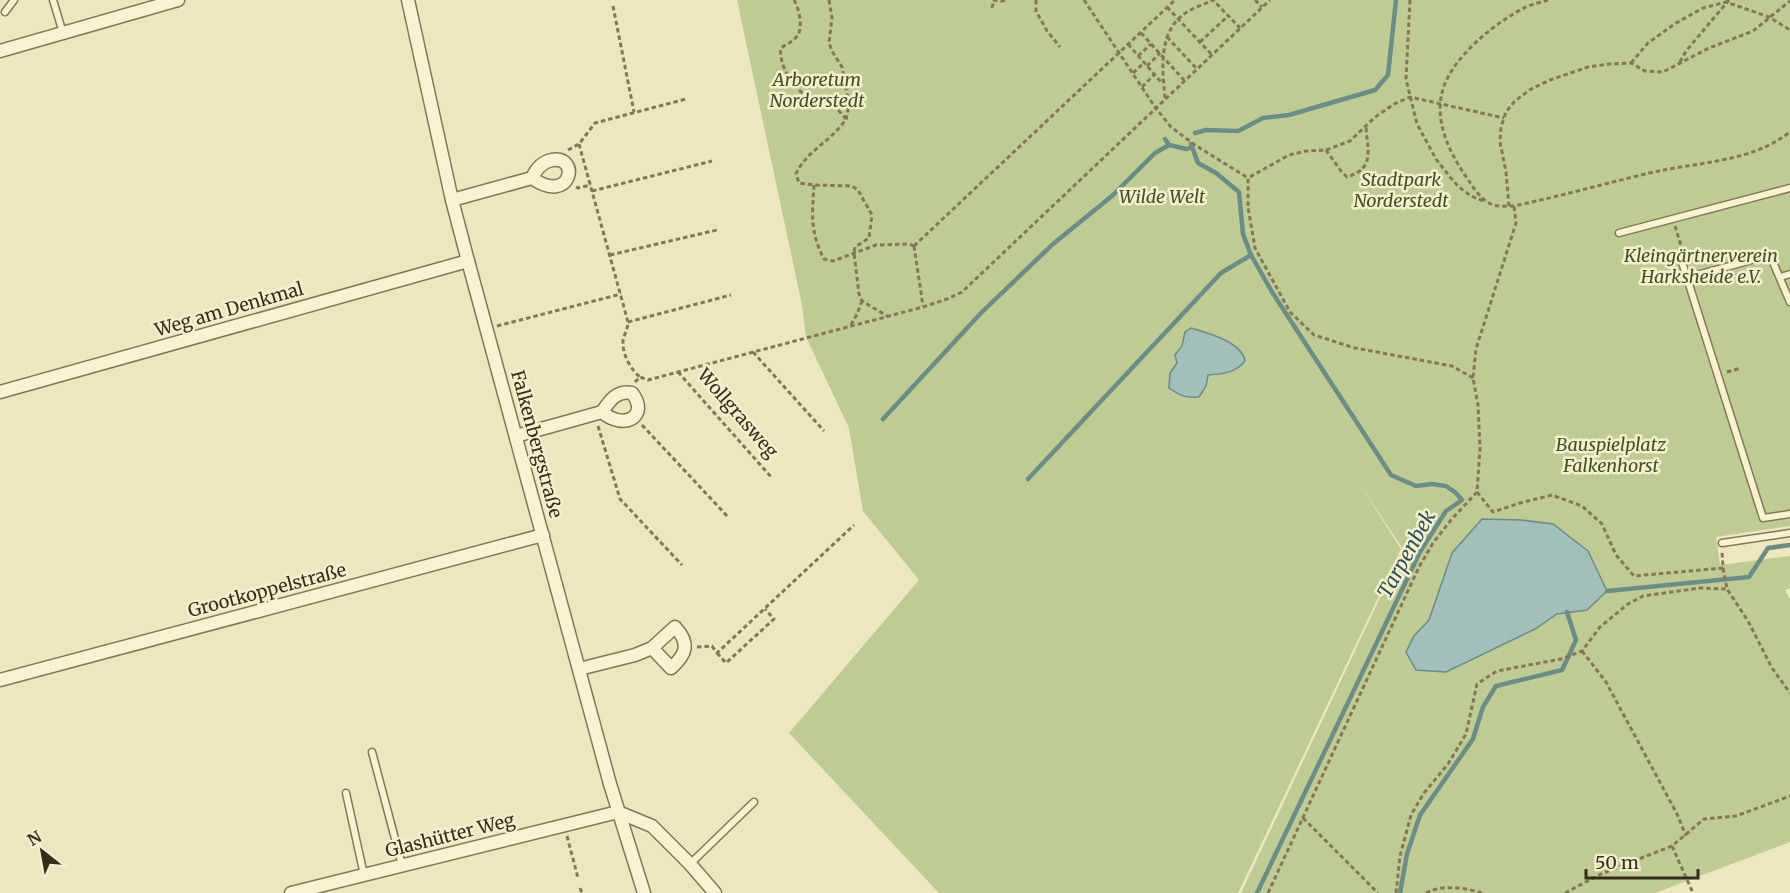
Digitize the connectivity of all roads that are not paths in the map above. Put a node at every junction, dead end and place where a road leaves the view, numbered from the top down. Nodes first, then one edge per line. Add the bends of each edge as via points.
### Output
1 (14, 0) edge
2 (53, 0) edge
3 (178, 0) edge
4 (408, 0) edge
5 (5, 12) dead end
6 (63, 33) junction
7 (0, 51) edge
8 (532, 178) dead end
9 (1790, 188) edge
10 (452, 200) junction
11 (1618, 233) dead end
12 (1681, 259) road end
13 (468, 261) junction
14 (1790, 274) edge
15 (1686, 278) junction
16 (1780, 278) junction
17 (1790, 302) edge
18 (0, 392) edge
19 (598, 413) junction
20 (516, 436) junction
21 (1790, 514) edge
22 (1790, 533) edge
23 (543, 535) junction
24 (1722, 543) dead end
25 (652, 648) junction
26 (579, 669) junction
27 (0, 680) edge
28 (372, 752) dead end
29 (346, 793) dead end
30 (753, 802) dead end
31 (618, 812) junction
32 (690, 864) junction
33 (402, 866) junction
34 (364, 875) junction
35 (291, 893) edge
36 (644, 893) edge
37 (715, 893) edge

1 - 5 lane
2 - 6 lane
3 - 6 street
4 - 10 street, Falkenbergstraße
6 - 7 street
8 - 10 street
9 - 11 lane
10 - 13 street, Falkenbergstraße
12 - 15 lane
13 - 18 street, Weg am Denkmal
13 - 20 street, Falkenbergstraße
14 - 16 lane
15 - 16 lane via 1770,255
15 - 21 lane via 1763,518
16 - 17 lane
19 - 19 street via 618,394 632,393 636,398 636,413 623,422
19 - 20 street
20 - 23 street, Falkenbergstraße
22 - 24 lane
23 - 26 street, Falkenbergstraße
23 - 27 street, Grootkoppelstraße
25 - 25 street via 675,627 686,648 672,668
25 - 26 street
26 - 31 street, Falkenbergstraße
28 - 33 lane
29 - 34 lane
30 - 32 lane
31 - 32 street via 652,826
31 - 33 street, Glashütter Weg
31 - 36 street, Falkenbergstraße
32 - 37 street
33 - 34 street, Glashütter Weg
34 - 35 street, Glashütter Weg

